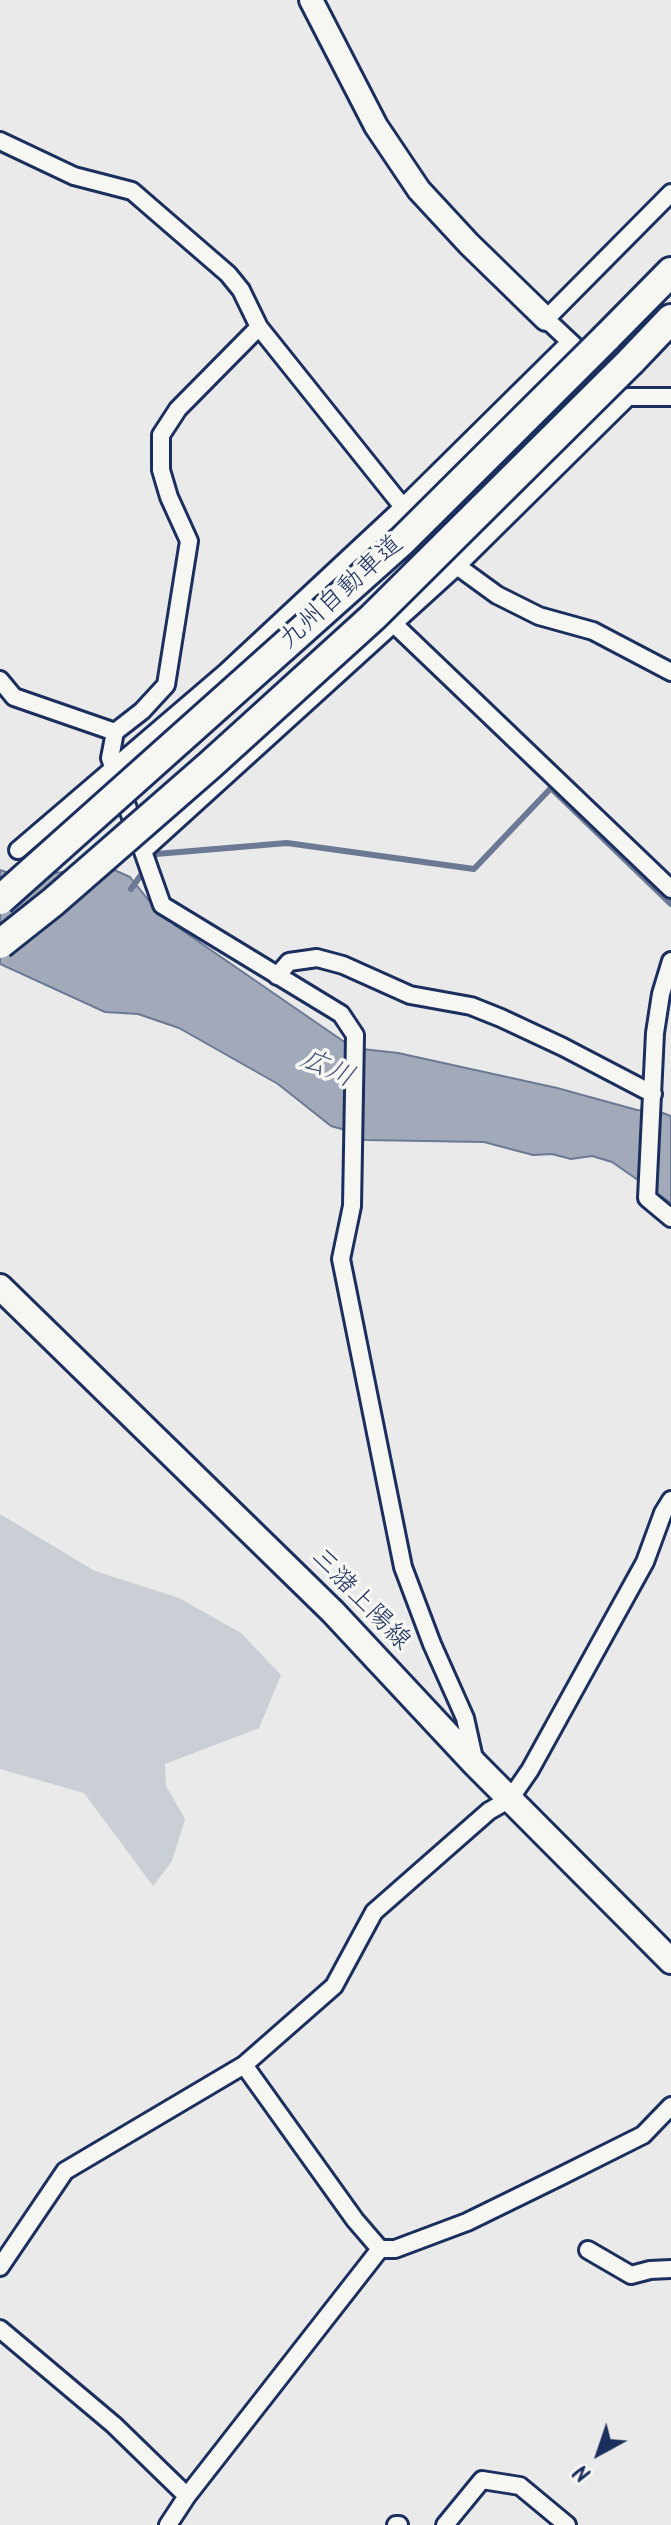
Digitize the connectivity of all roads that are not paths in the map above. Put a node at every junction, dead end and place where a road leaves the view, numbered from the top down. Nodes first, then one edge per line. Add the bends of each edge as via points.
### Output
1 (311, 0) edge
2 (0, 141) edge
3 (671, 193) edge
4 (671, 272) edge
5 (546, 319) junction
6 (671, 319) edge
7 (259, 327) junction
8 (570, 342) junction
9 (628, 397) junction
10 (671, 397) edge
11 (403, 507) junction
12 (457, 566) junction
13 (394, 624) junction
14 (671, 672) edge
15 (0, 680) edge
16 (115, 732) junction
17 (114, 769) junction
18 (18, 850) dead end
19 (143, 851) junction
20 (671, 889) edge
21 (0, 900) edge
22 (0, 944) edge
23 (671, 961) edge
24 (277, 976) junction
25 (653, 1096) junction
26 (671, 1218) edge
27 (0, 1287) edge
28 (671, 1500) edge
29 (475, 1764) junction
30 (510, 1799) junction
31 (671, 1961) edge
32 (244, 2065) junction
33 (671, 2106) edge
34 (380, 2249) junction
35 (588, 2250) dead end
36 (0, 2267) edge
37 (671, 2269) edge
38 (0, 2329) edge
39 (187, 2496) junction
40 (168, 2525) edge
41 (445, 2525) edge
42 (567, 2525) edge

1 - 5 street via 376,126 419,190
2 - 7 street via 74,176 132,191 228,274
3 - 5 street
4 - 21 highway, 九州自動車道, bridge via 402,541
5 - 8 street
6 - 22 highway, 九州自動車道, bridge via 373,617
7 - 11 street
7 - 16 street via 178,409 161,435 161,470 189,541 166,685
8 - 9 street
8 - 11 street
9 - 10 street
9 - 12 street
11 - 12 street
11 - 17 street
12 - 13 street
12 - 14 street via 539,616 593,631
13 - 19 street
13 - 20 street
15 - 16 street via 14,697
16 - 17 street via 110,758
17 - 18 street
17 - 19 street
19 - 24 street via 162,905
23 - 25 street via 655,1033
24 - 25 street via 289,962 317,958 343,965 410,995 481,1010
24 - 29 street via 341,1014 355,1035 352,1206 341,1259 403,1567 465,1718
25 - 26 street via 647,1198
27 - 29 main road, 三潴上陽線 via 333,1612
28 - 30 street via 645,1562
29 - 30 main road, 三潴上陽線
30 - 31 main road, 三潴上陽線
30 - 32 street via 489,1811 374,1912 334,1986
32 - 34 street
32 - 36 street via 65,2171
33 - 34 street via 643,2135 559,2177 467,2222 395,2249
34 - 39 street
35 - 37 street via 631,2275
38 - 39 street via 114,2425
39 - 40 street
41 - 42 street via 482,2480 520,2486

